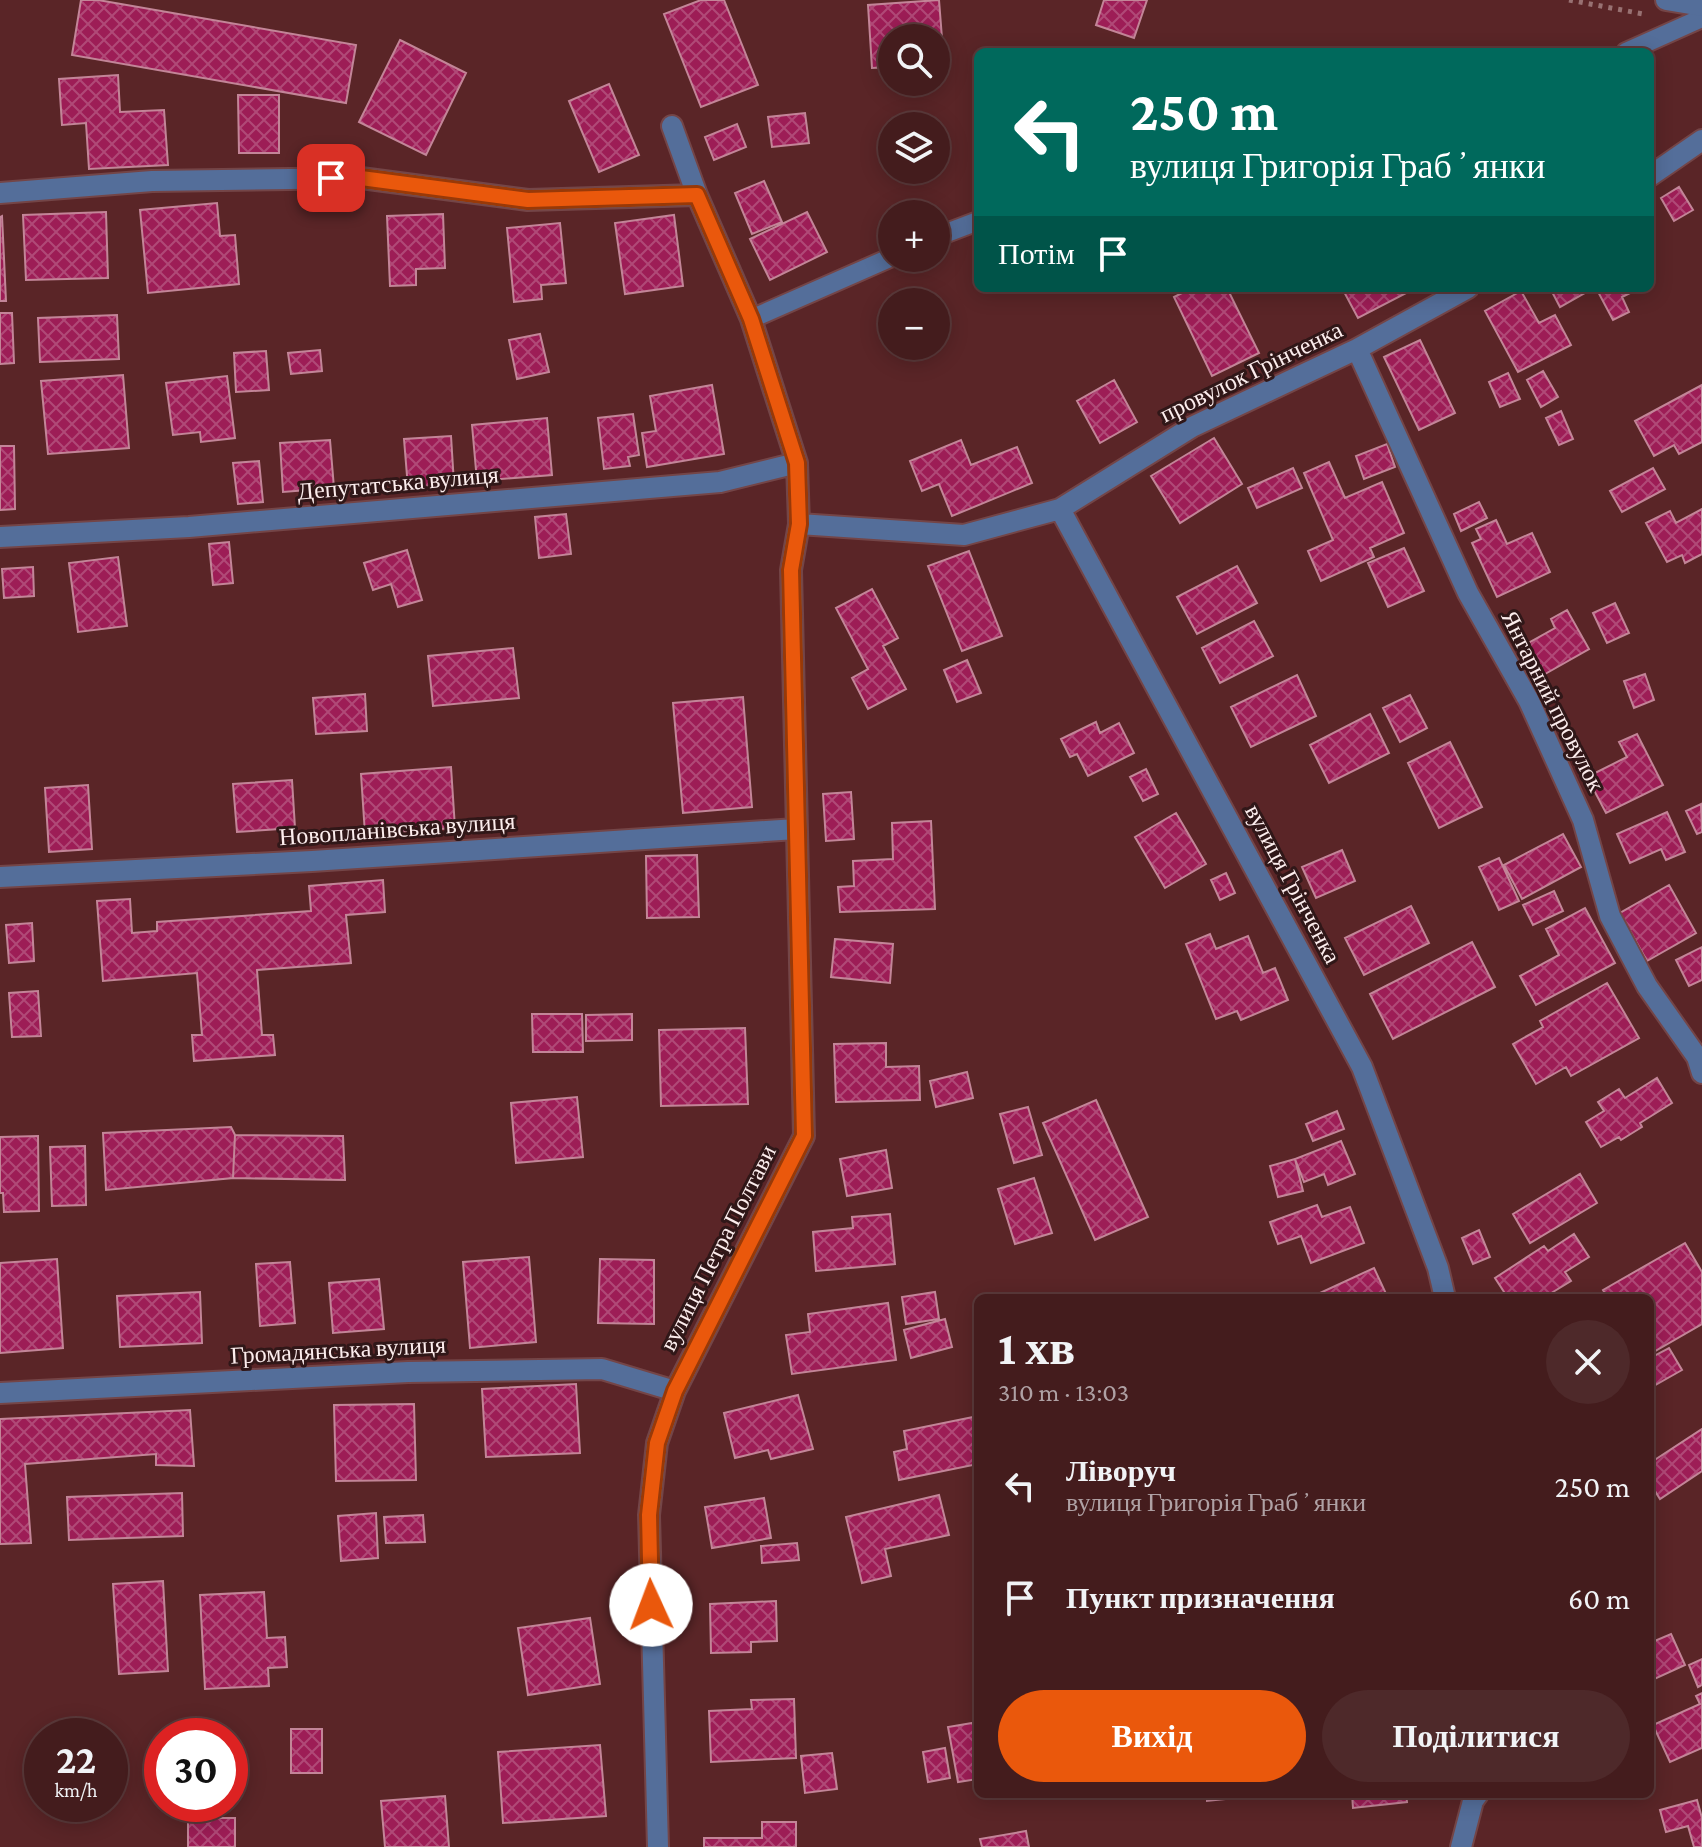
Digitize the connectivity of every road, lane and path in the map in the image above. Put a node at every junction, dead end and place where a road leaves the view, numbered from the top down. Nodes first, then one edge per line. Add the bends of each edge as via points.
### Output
1 (1569, 0) edge
2 (1666, 0) edge
3 (1699, 16) edge
4 (1634, 48) edge
5 (672, 126) dead end
6 (1702, 140) edge
7 (1654, 173) edge
8 (0, 193) edge
9 (697, 195) junction
10 (974, 223) edge
11 (950, 232) edge
12 (878, 263) edge
13 (1461, 292) edge
14 (751, 319) junction
15 (1357, 349) junction
16 (797, 463) junction
17 (1060, 509) junction
18 (799, 524) junction
19 (0, 537) edge
20 (796, 829) junction
21 (0, 877) edge
22 (1702, 1073) edge
23 (1444, 1294) edge
24 (675, 1391) junction
25 (0, 1393) edge
26 (1475, 1798) edge
27 (658, 1847) edge
28 (1461, 1847) edge

1 - 3 path
2 - 3 street
3 - 4 lane
5 - 9 street, вулиця Петра Полтави
6 - 7 street
8 - 9 street via 152,181 361,178 528,200
9 - 14 street, вулиця Петра Полтави
10 - 11 lane
12 - 14 lane
13 - 15 street, провулок Грінченка
14 - 16 street, вулиця Петра Полтави
15 - 17 street, провулок Грінченка via 1192,427
15 - 22 street, Янтарний провулок via 1468,593 1529,701 1583,820 1610,916
16 - 18 street, вулиця Петра Полтави
16 - 19 street, Депутатська вулиця via 720,482 189,527
17 - 18 street via 964,535
17 - 23 street, вулиця Грінченка via 1362,1067
18 - 20 street, вулиця Петра Полтави via 791,570
20 - 21 street, Новопланівська вулиця
20 - 24 street, вулиця Петра Полтави via 804,1136
24 - 25 street, Громадянська вулиця via 602,1369 408,1372
24 - 27 street, вулиця Петра Полтави via 657,1443 649,1515
26 - 28 street

